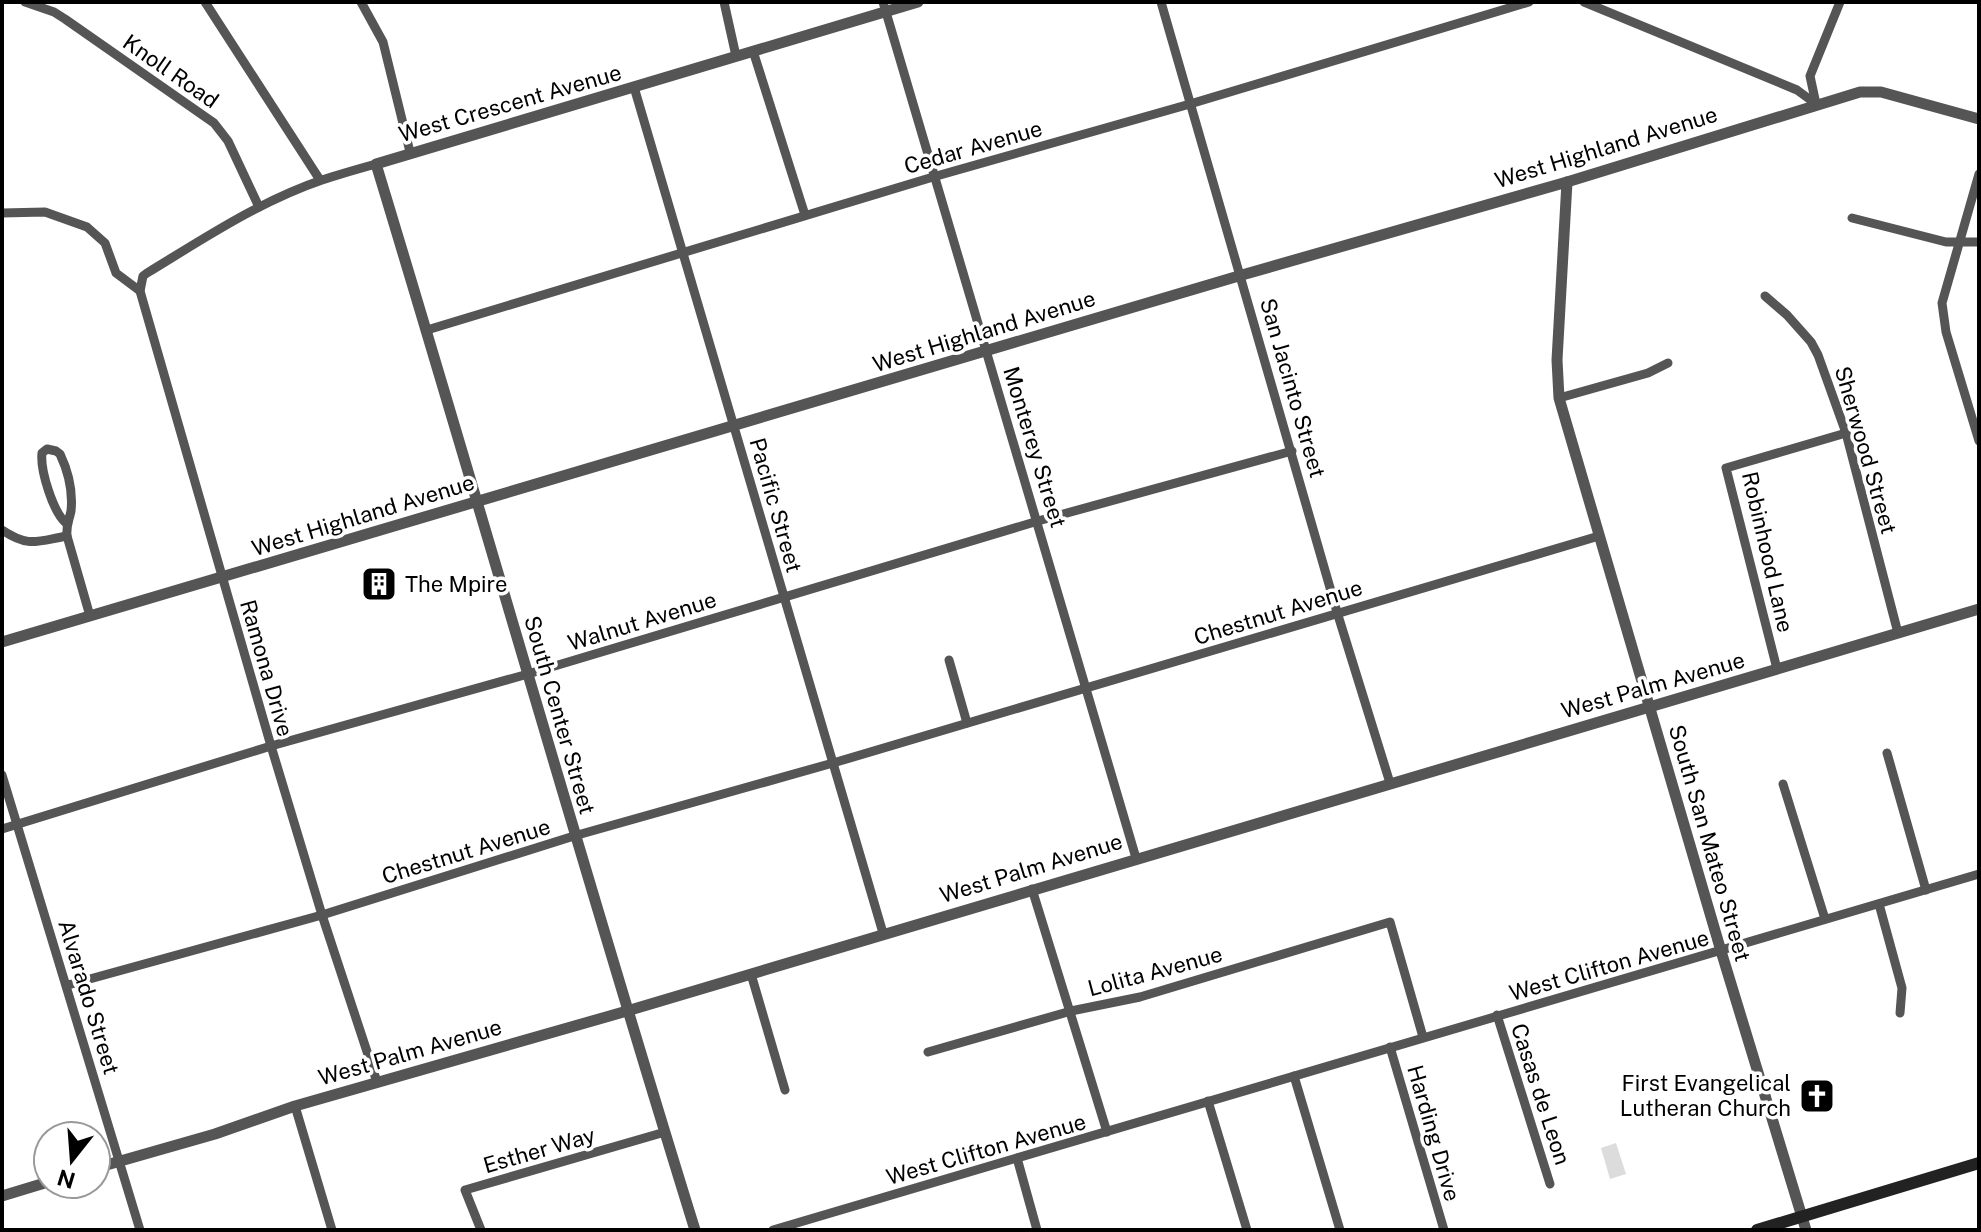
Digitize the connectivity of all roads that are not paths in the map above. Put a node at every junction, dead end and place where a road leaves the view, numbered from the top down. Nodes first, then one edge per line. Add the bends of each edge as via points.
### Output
1 (25, 2) edge
2 (205, 2) edge
3 (361, 2) edge
4 (724, 2) edge
5 (918, 2) edge
6 (1161, 2) edge
7 (1529, 2) edge
8 (1584, 2) edge
9 (1840, 2) edge
10 (1506, 5) edge
11 (884, 7) edge
12 (753, 51) junction
13 (736, 56) junction
14 (634, 87) junction
15 (1190, 104) junction
16 (1816, 104) junction
17 (1979, 119) edge
18 (410, 152) junction
19 (376, 164) junction
20 (1979, 174) edge
21 (933, 177) junction
22 (320, 180) junction
23 (1567, 182) junction
24 (259, 207) junction
25 (2, 213) edge
26 (805, 215) junction
27 (1852, 218) dead end
28 (1961, 241) junction
29 (1979, 242) edge
30 (683, 252) junction
31 (1242, 275) junction
32 (140, 291) junction
33 (1765, 296) dead end
34 (427, 330) junction
35 (987, 351) junction
36 (1668, 363) dead end
37 (1559, 398) junction
38 (735, 426) junction
39 (1846, 433) junction
40 (1979, 441) edge
41 (1292, 451) junction
42 (478, 501) junction
43 (1038, 521) junction
44 (66, 523) junction
45 (2, 530) edge
46 (67, 536) junction
47 (1599, 536) junction
48 (222, 579) junction
49 (784, 597) junction
50 (1979, 609) edge
51 (1337, 612) junction
52 (90, 616) junction
53 (1898, 633) junction
54 (2, 642) edge
55 (949, 660) dead end
56 (1777, 669) junction
57 (528, 674) junction
58 (1088, 688) junction
59 (1650, 708) junction
60 (967, 723) junction
61 (271, 746) junction
62 (1887, 753) dead end
63 (833, 763) junction
64 (2, 775) edge
65 (1390, 783) junction
66 (1783, 784) dead end
67 (16, 826) junction
68 (2, 829) edge
69 (574, 836) junction
70 (1136, 858) junction
71 (1979, 874) edge
72 (1032, 889) junction
73 (1926, 890) junction
74 (1879, 904) junction
75 (322, 915) junction
76 (1825, 919) junction
77 (1390, 922) joint
78 (883, 933) junction
79 (1721, 951) junction
80 (751, 974) junction
81 (68, 985) junction
82 (627, 1011) junction
83 (1071, 1011) junction
84 (1900, 1013) dead end
85 (1497, 1015) junction
86 (1423, 1037) junction
87 (1390, 1047) junction
88 (928, 1052) dead end
89 (1294, 1076) junction
90 (377, 1082) junction
91 (785, 1090) dead end
92 (1208, 1101) junction
93 (295, 1106) junction
94 (665, 1132) junction
95 (1107, 1132) junction
96 (1017, 1158) junction
97 (119, 1162) junction
98 (1979, 1163) edge
99 (112, 1164) edge
100 (1550, 1184) dead end
101 (32, 1187) edge
102 (2, 1196) edge
103 (1802, 1216) junction
104 (140, 1230) edge
105 (332, 1230) edge
106 (481, 1230) edge
107 (695, 1230) edge
108 (773, 1230) edge
109 (1037, 1230) edge
110 (1247, 1230) edge
111 (1340, 1230) edge
112 (1444, 1230) edge
113 (1757, 1230) edge
114 (1806, 1230) edge

1 - 24 street, Knoll Road via 65,19 214,123
2 - 22 street
3 - 18 street via 383,42
4 - 13 street
5 - 11 street, West Crescent Avenue
6 - 15 street, San Jacinto Street
7 - 10 street, Cedar Avenue
8 - 16 street via 1797,90
9 - 16 street via 1810,76
10 - 15 street, Cedar Avenue
11 - 12 street, West Crescent Avenue
11 - 21 street, Monterey Street
12 - 13 street, West Crescent Avenue
12 - 26 street
13 - 14 street, West Crescent Avenue
14 - 18 street, West Crescent Avenue
14 - 30 street, Pacific Street
15 - 21 street, Cedar Avenue
15 - 31 street, San Jacinto Street
16 - 17 street, West Highland Avenue via 1871,91
16 - 23 street, West Highland Avenue
18 - 19 street, West Crescent Avenue
19 - 22 street, West Crescent Avenue
19 - 34 street, South Center Street
20 - 28 street
21 - 26 street, Cedar Avenue
21 - 35 street, Monterey Street
22 - 24 street, West Crescent Avenue
23 - 31 street, West Highland Avenue
23 - 37 street, South San Mateo Street
24 - 32 street, West Crescent Avenue via 143,276
25 - 32 street, Ramona Drive via 45,212 87,227 102,238 116,273
26 - 30 street, Cedar Avenue
27 - 28 street via 1946,242
28 - 29 street
28 - 40 street via 1942,303 1943,318
30 - 34 street, Cedar Avenue
30 - 38 street, Pacific Street
31 - 35 street, West Highland Avenue
31 - 41 street, San Jacinto Street
32 - 48 street, Ramona Drive
33 - 39 street, Sherwood Street via 1811,342
34 - 42 street, South Center Street
35 - 38 street, West Highland Avenue
35 - 43 street, Monterey Street
36 - 37 street
37 - 47 street, South San Mateo Street
38 - 42 street, West Highland Avenue
38 - 49 street, Pacific Street
39 - 53 street, Sherwood Street
39 - 56 street, Robinhood Lane via 1726,468
41 - 43 street, Walnut Avenue
41 - 51 street, San Jacinto Street
42 - 48 street, West Highland Avenue
42 - 57 street, South Center Street
43 - 49 street, Walnut Avenue
43 - 58 street, Monterey Street
44 - 44 street via 71,489 60,454 47,449 41,462 55,511
44 - 46 street
45 - 46 street via 28,542
46 - 52 street
47 - 51 street, Chestnut Avenue
47 - 59 street, South San Mateo Street
48 - 52 street, West Highland Avenue
48 - 61 street, Ramona Drive
49 - 57 street, Walnut Avenue
49 - 63 street, Pacific Street
50 - 53 street, West Palm Avenue
51 - 58 street, Chestnut Avenue
51 - 65 street, San Jacinto Street
52 - 54 street, West Highland Avenue
53 - 56 street, West Palm Avenue
55 - 60 street
56 - 59 street, West Palm Avenue
57 - 61 street, Walnut Avenue
57 - 69 street, South Center Street
58 - 60 street, Chestnut Avenue
58 - 70 street, Monterey Street
59 - 65 street, West Palm Avenue
59 - 79 street, South San Mateo Street
60 - 63 street, Chestnut Avenue
61 - 67 street, Walnut Avenue
61 - 75 street, Ramona Drive
62 - 73 street
63 - 69 street, Chestnut Avenue
63 - 78 street, Pacific Street
64 - 67 street, Alvarado Street
65 - 70 street, West Palm Avenue
66 - 76 street
67 - 68 street, Walnut Avenue
67 - 81 street, Alvarado Street
69 - 75 street, Chestnut Avenue
69 - 82 street, South Center Street
70 - 72 street, West Palm Avenue
71 - 73 street, West Clifton Avenue
72 - 78 street, West Palm Avenue
72 - 83 street
73 - 74 street, West Clifton Avenue
74 - 76 street, West Clifton Avenue
74 - 84 street via 1902,988
75 - 81 street, Chestnut Avenue
75 - 90 street, Ramona Drive
76 - 79 street, West Clifton Avenue
77 - 83 street, Lolita Avenue via 1140,997
77 - 86 street, Harding Drive
78 - 80 street, West Palm Avenue
79 - 85 street, West Clifton Avenue
79 - 103 street, South San Mateo Street
80 - 82 street, West Palm Avenue
80 - 91 street
81 - 97 street, Alvarado Street
82 - 90 street, West Palm Avenue
82 - 94 street, South Center Street
83 - 88 street, Lolita Avenue
83 - 95 street
85 - 86 street, West Clifton Avenue
85 - 100 street, Casas de Leon
86 - 87 street, West Clifton Avenue
87 - 89 street, West Clifton Avenue
87 - 112 street, Harding Drive
89 - 92 street, West Clifton Avenue
89 - 111 street
90 - 93 street, West Palm Avenue
92 - 95 street, West Clifton Avenue
92 - 110 street
93 - 97 street, West Palm Avenue
93 - 105 street
94 - 106 street, Esther Way via 465,1190
94 - 107 street, South Center Street
95 - 96 street, West Clifton Avenue
96 - 108 street, West Clifton Avenue
96 - 109 street
97 - 99 street, West Palm Avenue
97 - 104 street, Alvarado Street
98 - 103 main road
101 - 102 street
103 - 113 main road
103 - 114 street, South San Mateo Street

